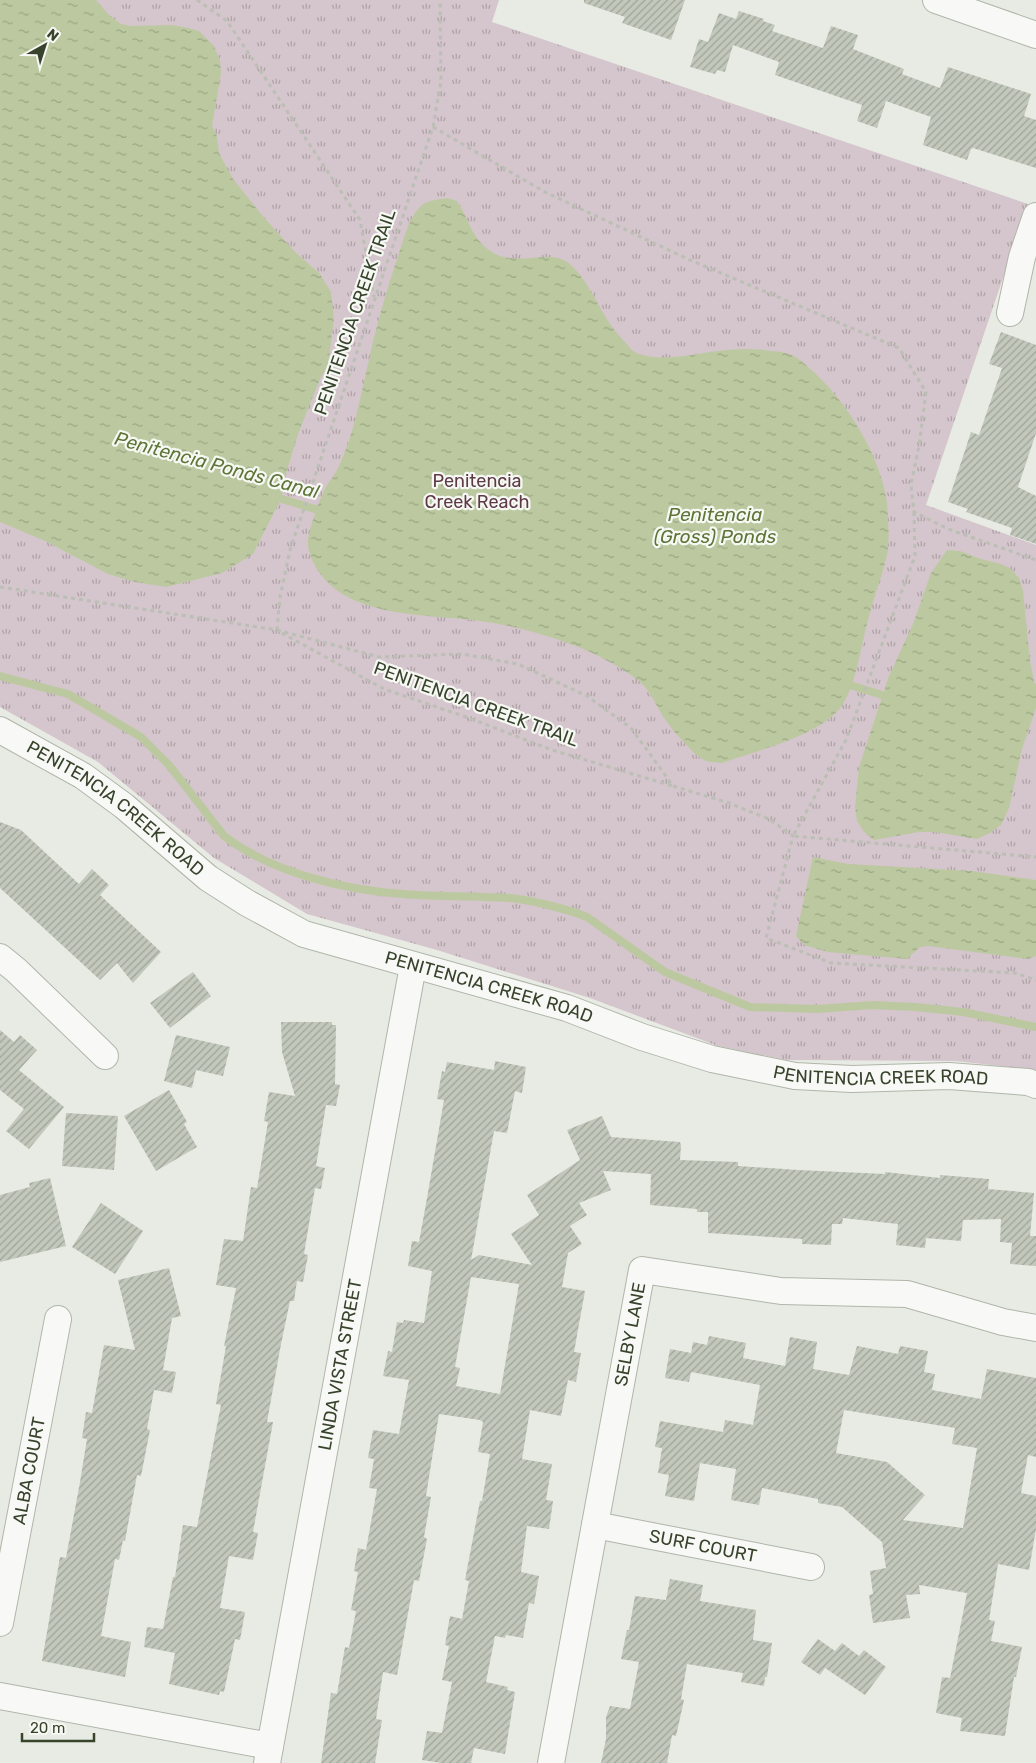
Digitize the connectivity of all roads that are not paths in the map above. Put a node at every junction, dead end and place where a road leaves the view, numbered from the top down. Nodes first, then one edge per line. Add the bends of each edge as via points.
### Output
1 (943, 1) edge
2 (1036, 35) edge
3 (1036, 216) edge
4 (1010, 313) dead end
5 (0, 730) edge
6 (0, 956) edge
7 (412, 966) junction
8 (105, 1056) dead end
9 (1036, 1085) edge
10 (58, 1320) dead end
11 (1036, 1328) edge
12 (595, 1525) junction
13 (811, 1567) dead end
14 (0, 1623) edge
15 (0, 1696) edge
16 (269, 1755) edge
17 (551, 1763) edge

1 - 2 street
3 - 4 street via 1022,257
5 - 7 street, PENITENCIA CREEK ROAD via 83,776 124,806 208,878 247,903 304,934
6 - 8 street
7 - 9 street, PENITENCIA CREEK ROAD via 567,1008 712,1059 795,1076 852,1080 949,1076
7 - 16 street, LINDA VISTA STREET
10 - 14 street, ALBA COURT
11 - 12 street, SELBY LANE via 1003,1322 907,1294 781,1291 642,1270
12 - 13 street, SURF COURT
12 - 17 street, SELBY LANE
15 - 16 street

